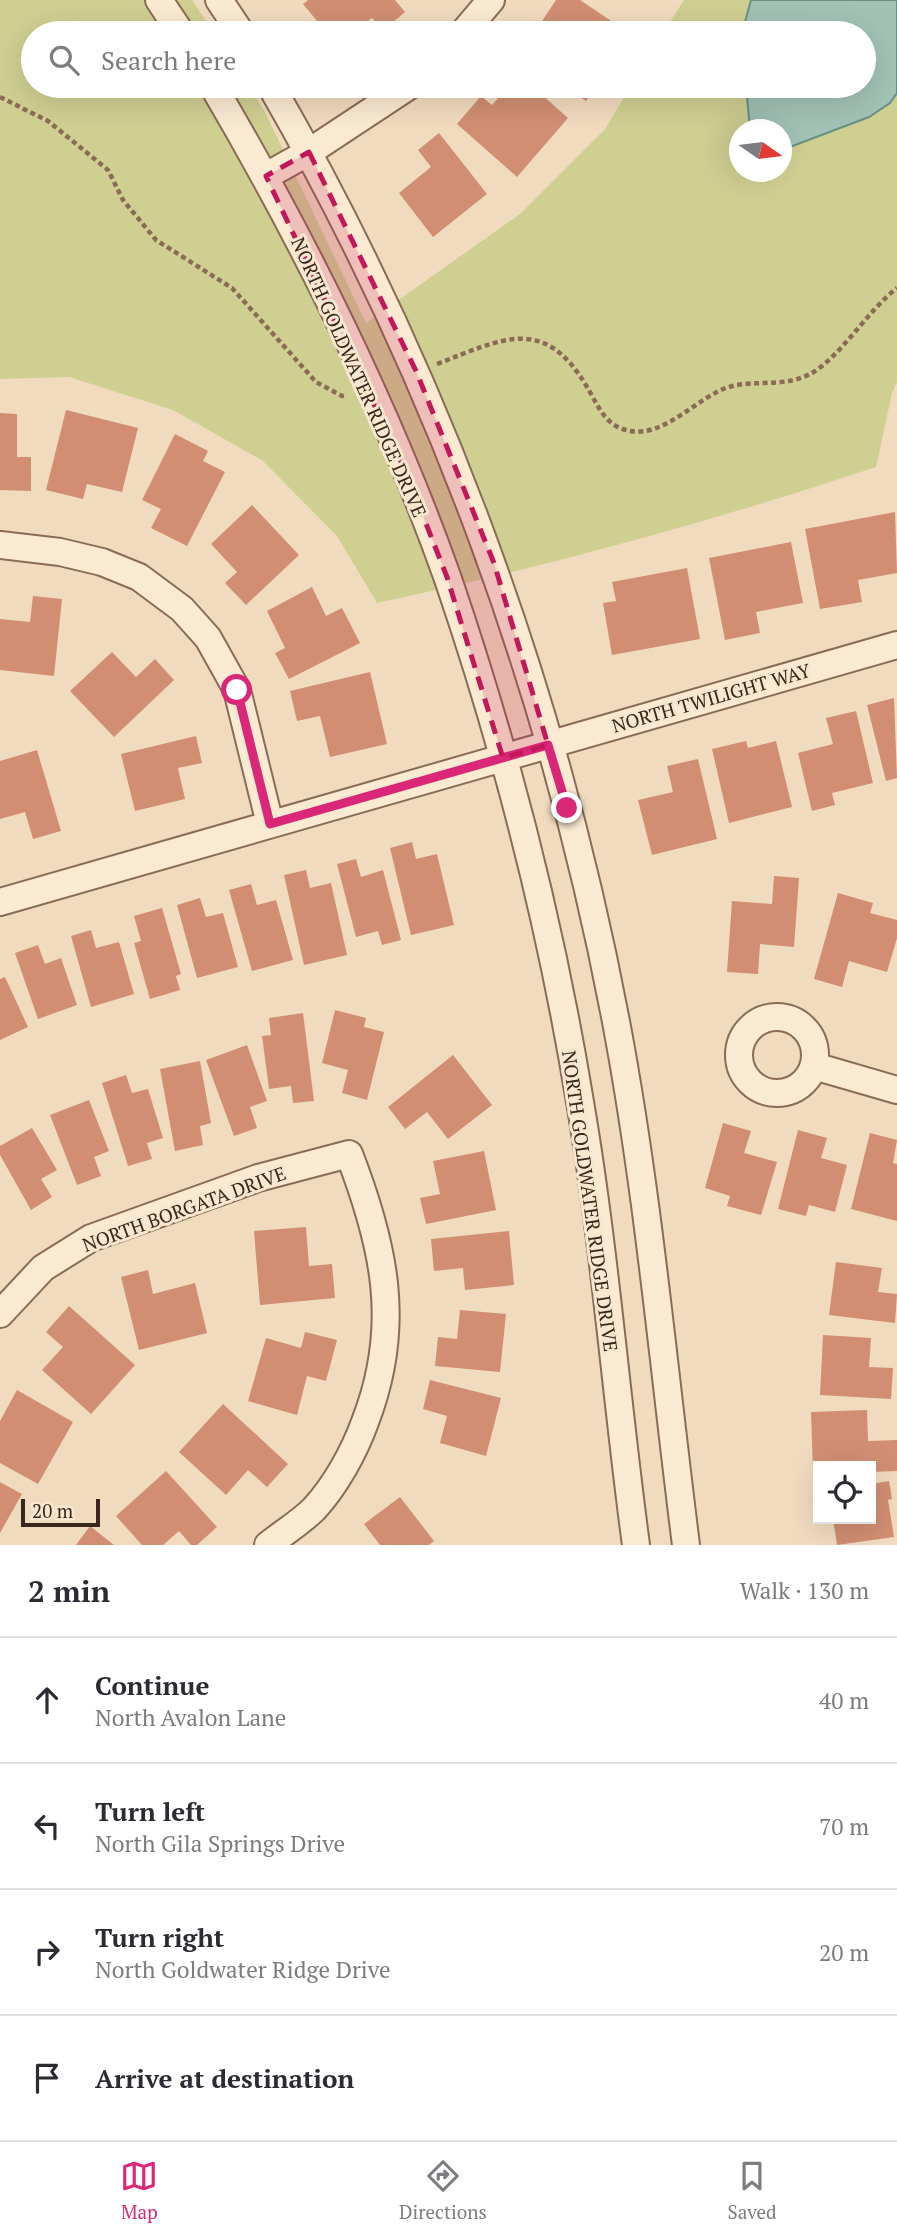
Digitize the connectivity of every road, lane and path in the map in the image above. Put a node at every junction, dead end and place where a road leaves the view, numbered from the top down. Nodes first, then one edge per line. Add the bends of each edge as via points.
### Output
1 (159, 0) edge
2 (219, 0) edge
3 (491, 0) edge
4 (173, 21) edge
5 (233, 21) edge
6 (473, 21) edge
7 (0, 97) edge
8 (221, 98) edge
9 (278, 98) edge
10 (391, 98) edge
11 (309, 152) junction
12 (266, 176) junction
13 (897, 288) edge
14 (435, 365) dead end
15 (352, 395) dead end
16 (0, 545) edge
17 (897, 645) edge
18 (526, 751) junction
19 (270, 824) junction
20 (0, 902) edge
21 (814, 1066) dead end
22 (897, 1090) edge
23 (0, 1314) edge
24 (271, 1544) edge
25 (636, 1545) edge
26 (687, 1545) edge

1 - 4 street
2 - 5 street
3 - 6 street
7 - 15 path via 48,121 108,170 123,200 156,240 232,288 316,382 342,396
8 - 12 street, NORTH GOLDWATER RIDGE DRIVE
9 - 11 street, NORTH GOLDWATER RIDGE DRIVE
10 - 11 street
11 - 12 street
11 - 18 street, NORTH GOLDWATER RIDGE DRIVE via 416,371 456,465 518,636
12 - 18 street, NORTH GOLDWATER RIDGE DRIVE via 369,389
13 - 14 path via 811,373 791,382 740,383 664,425 638,431 615,425 600,410 568,358 540,341 494,342
16 - 19 street via 102,562 139,577 182,610 208,638 237,690
17 - 18 street, NORTH TWILIGHT WAY
18 - 19 street, NORTH TWILIGHT WAY
18 - 25 street, NORTH GOLDWATER RIDGE DRIVE via 548,936 580,1102
18 - 26 street, NORTH GOLDWATER RIDGE DRIVE via 579,852 617,1029
19 - 20 street, NORTH TWILIGHT WAY
21 - 22 street
23 - 24 street, NORTH BORGATA DRIVE via 43,1268 92,1238 258,1178 349,1154 370,1209 387,1290 387,1335 379,1388 341,1471 314,1509

